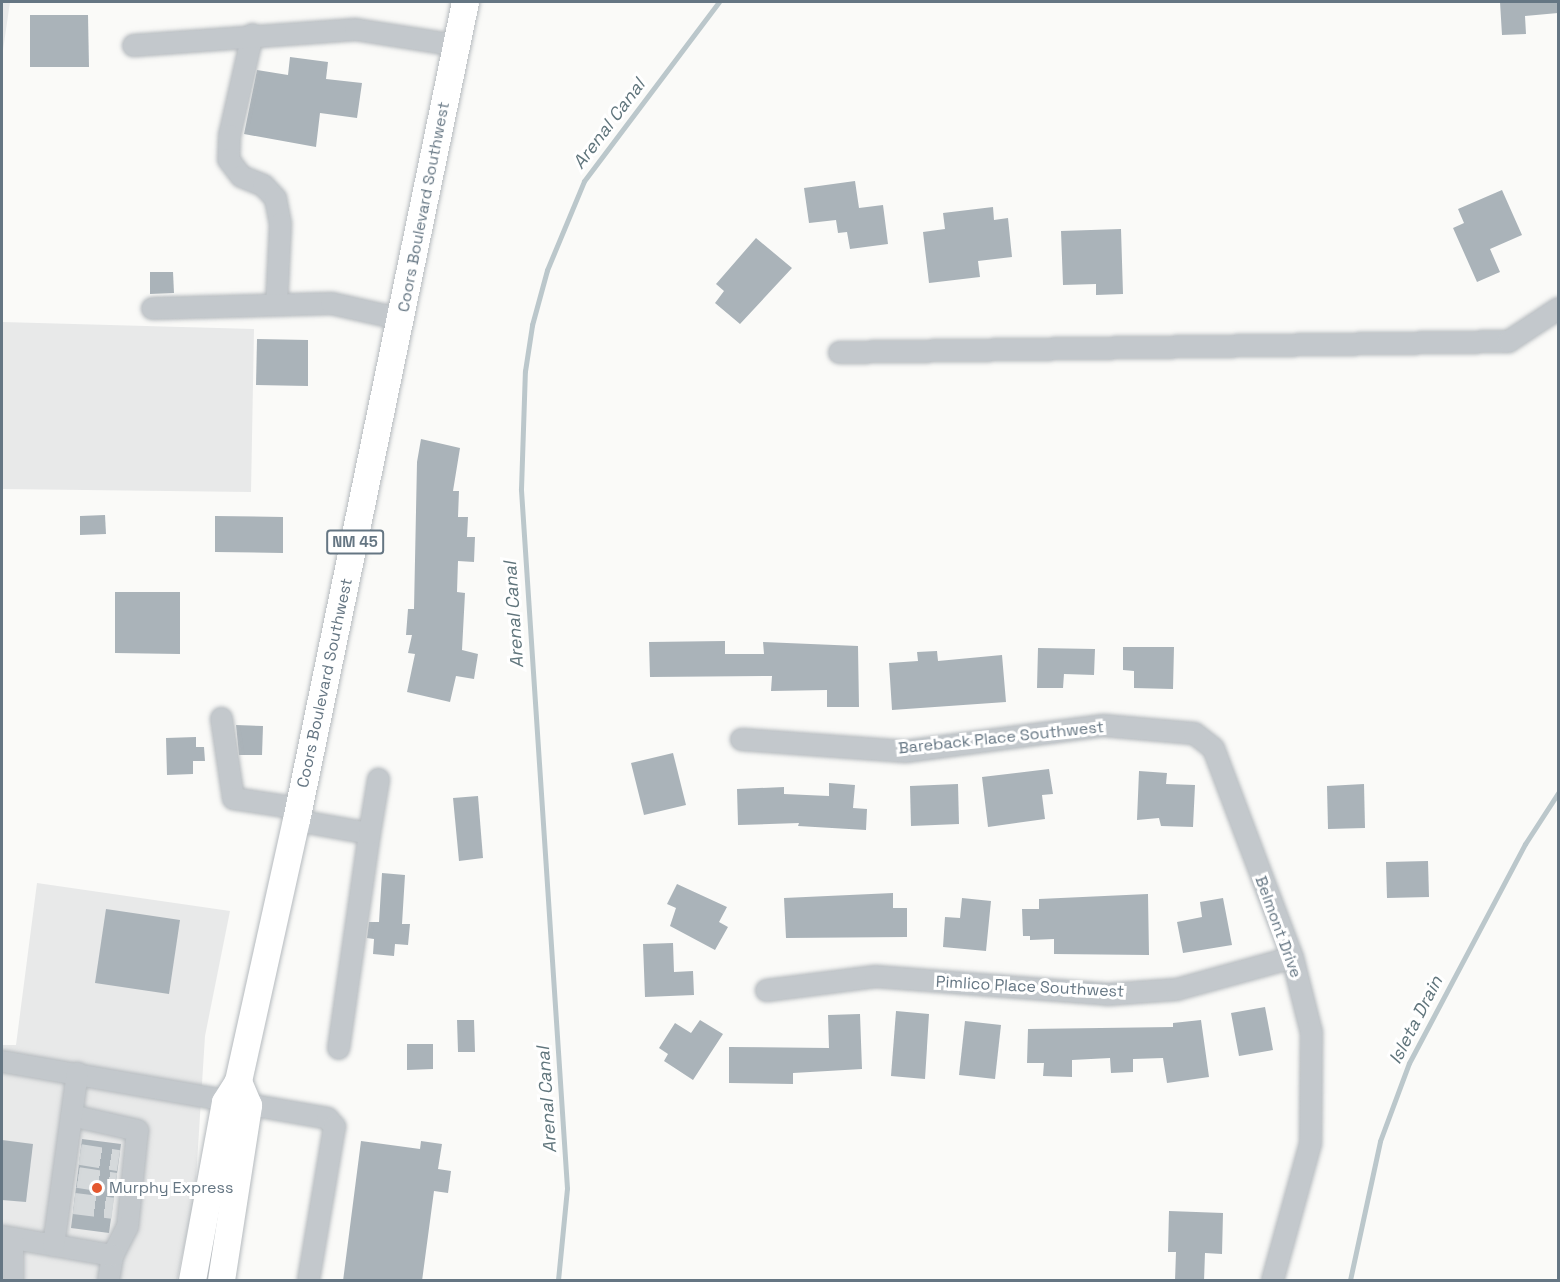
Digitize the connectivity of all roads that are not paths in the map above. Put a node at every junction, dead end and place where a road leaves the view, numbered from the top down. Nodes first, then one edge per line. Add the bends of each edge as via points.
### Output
1 (465, 2) edge
2 (252, 34) junction
3 (133, 45) dead end
4 (456, 45) junction
5 (276, 304) junction
6 (152, 308) dead end
7 (1558, 308) edge
8 (402, 319) junction
9 (839, 352) dead end
10 (221, 718) dead end
11 (741, 739) dead end
12 (378, 779) dead end
13 (1228, 787) joint
14 (297, 814) junction
15 (369, 832) junction
16 (1292, 957) junction
17 (766, 990) dead end
18 (338, 1048) dead end
19 (2, 1060) edge
20 (77, 1073) junction
21 (237, 1096) junction
22 (71, 1115) junction
23 (7, 1237) edge
24 (53, 1245) junction
25 (112, 1255) junction
26 (12, 1281) edge
27 (108, 1281) edge
28 (192, 1281) edge
29 (221, 1281) edge
30 (308, 1281) edge
31 (1272, 1281) edge

1 - 4 main road, Coors Boulevard Southwest / NM 45
2 - 3 street
2 - 4 street via 355,29
2 - 5 street via 228,159 241,176 263,185 275,198 280,224
4 - 8 main road, Coors Boulevard Southwest / NM 45
5 - 6 street
5 - 8 street via 331,303
7 - 9 street via 1508,341
8 - 14 main road, Coors Boulevard Southwest / NM 45
10 - 14 street via 233,798
11 - 13 street, Bareback Place Southwest via 905,751 1103,725 1173,729 1194,733 1213,748
12 - 15 street
13 - 16 street, Belmont Drive
14 - 15 street
14 - 21 main road, Coors Boulevard Southwest / NM 45
15 - 18 street
16 - 17 street, Pimlico Place Southwest via 1176,989 1107,994 875,976
16 - 31 street, Belmont Drive via 1311,1032 1311,1132
19 - 20 street
20 - 21 street
20 - 22 street
21 - 28 main road, Coors Boulevard Southwest / NM 45
21 - 29 main road, Coors Boulevard Southwest
21 - 30 street via 327,1118 334,1126
22 - 24 street via 73,1153 67,1203
22 - 25 street via 137,1130 126,1161 121,1209 127,1226
23 - 24 street
23 - 26 street
24 - 25 street
25 - 27 street

